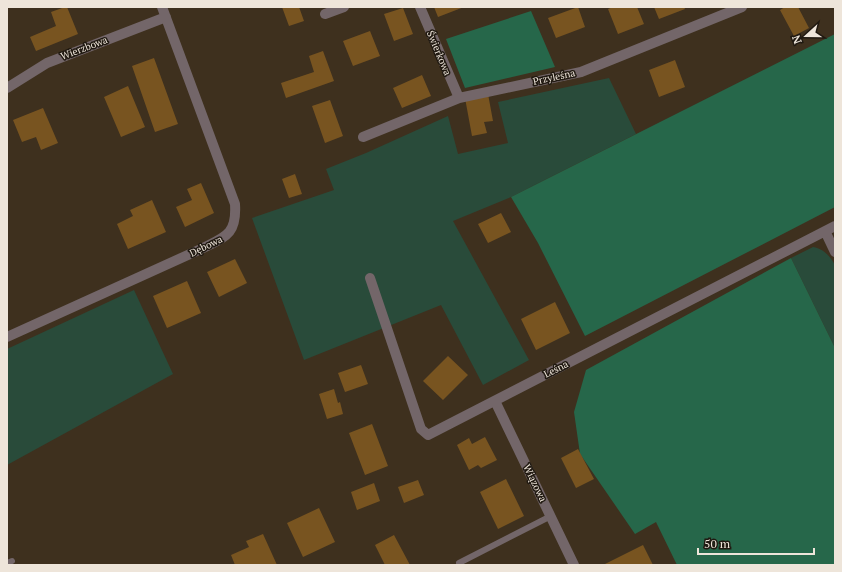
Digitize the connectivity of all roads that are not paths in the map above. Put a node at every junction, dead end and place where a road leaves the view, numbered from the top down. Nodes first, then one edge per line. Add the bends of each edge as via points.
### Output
1 (162, 7) edge
2 (344, 7) edge
3 (420, 7) edge
4 (742, 7) edge
5 (325, 14) dead end
6 (166, 17) junction
7 (7, 88) edge
8 (459, 98) junction
9 (363, 137) dead end
10 (835, 226) edge
11 (825, 231) junction
12 (835, 252) edge
13 (370, 278) dead end
14 (7, 337) edge
15 (495, 401) junction
16 (550, 516) junction
17 (459, 564) dead end
18 (574, 565) edge

1 - 6 street, Dębowa
2 - 5 street
3 - 8 street, Świerkowa
4 - 8 street, Przyleśna via 581,72
6 - 7 street, Wierzbowa via 47,62
6 - 14 street, Dębowa via 235,204 236,218 228,235
8 - 9 street, Przyleśna
10 - 11 street, Leśna
11 - 12 street
11 - 15 street, Leśna
13 - 15 street, Leśna via 421,430 428,435
15 - 16 street, Wiązowa
16 - 17 lane
16 - 18 street, Wiązowa

